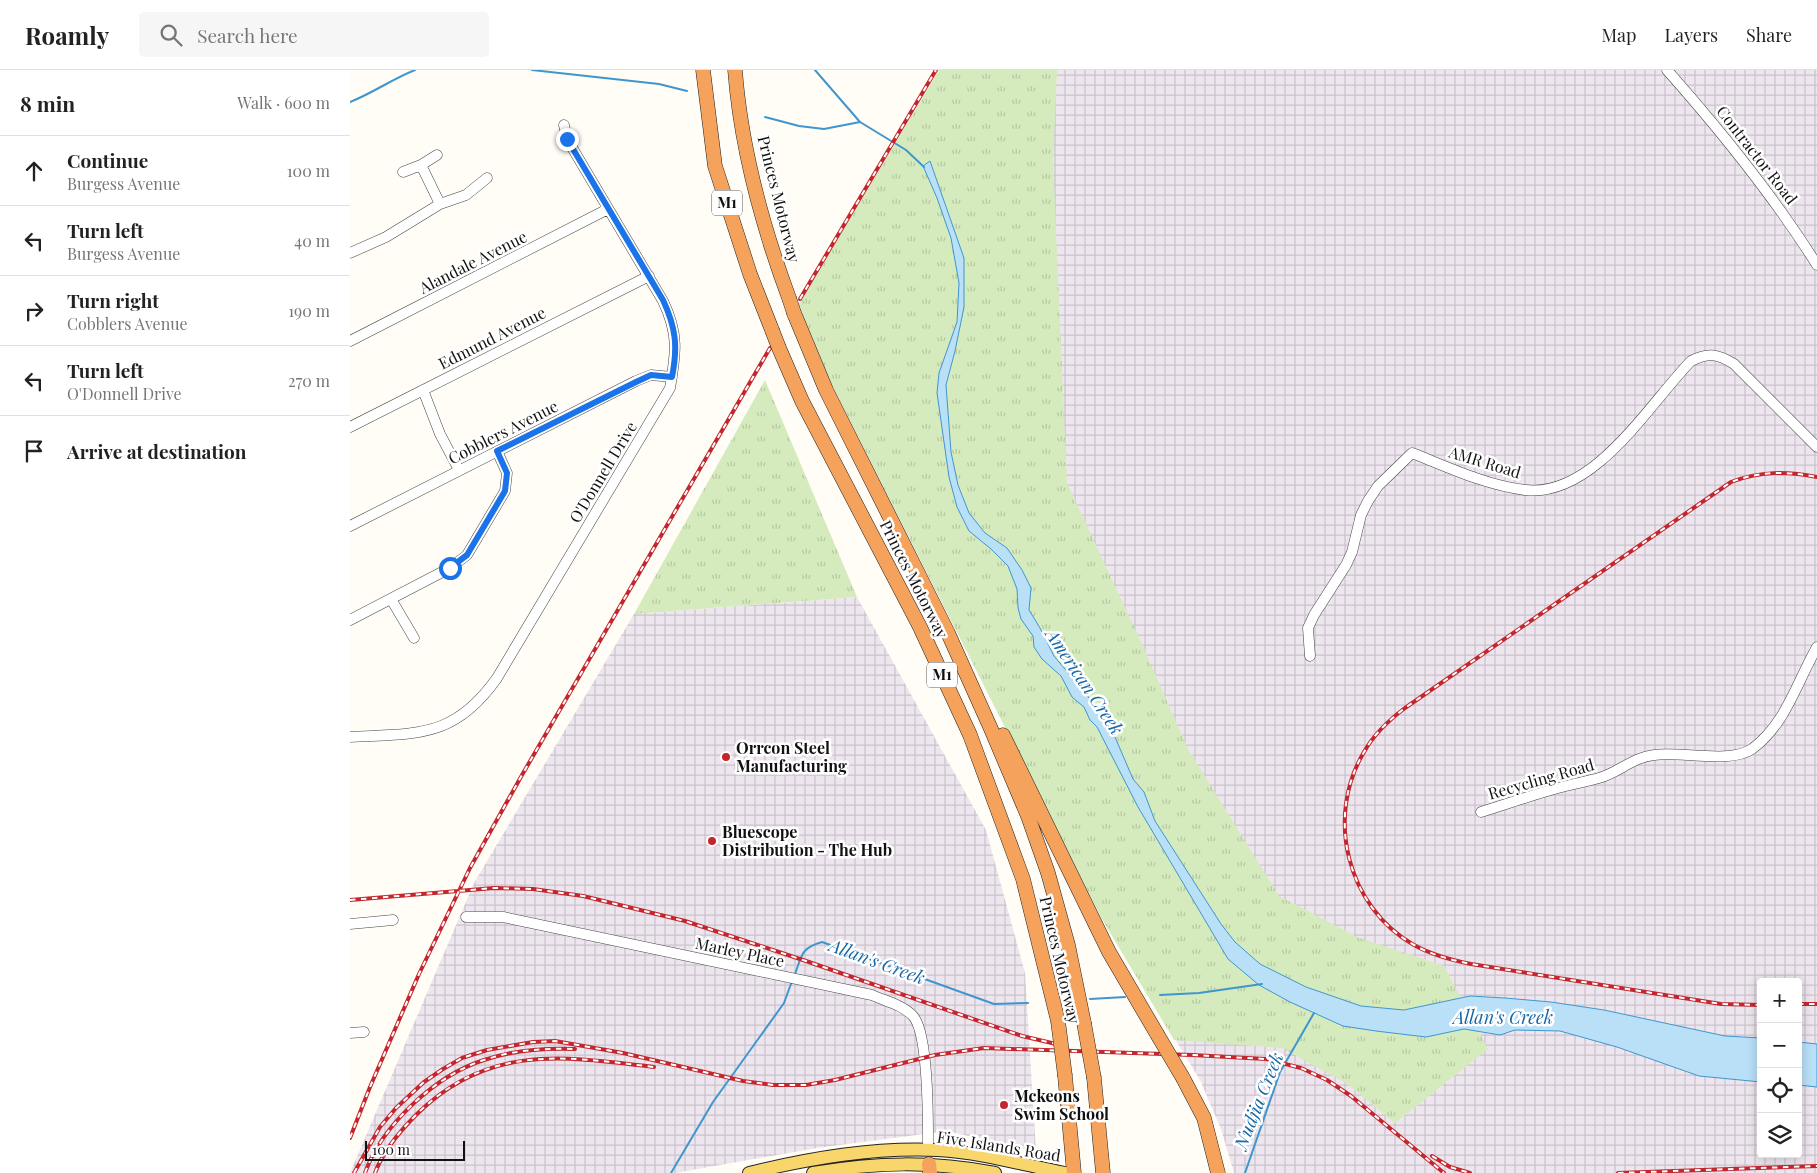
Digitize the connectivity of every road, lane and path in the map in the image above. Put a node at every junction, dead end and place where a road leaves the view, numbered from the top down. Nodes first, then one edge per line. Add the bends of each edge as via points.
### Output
1 (703, 70) edge
2 (1667, 70) edge
3 (736, 74) edge
4 (564, 125) dead end
5 (437, 155) dead end
6 (421, 165) junction
7 (403, 172) dead end
8 (487, 178) dead end
9 (440, 204) junction
10 (608, 209) junction
11 (350, 253) edge
12 (1817, 264) edge
13 (648, 276) junction
14 (350, 341) edge
15 (672, 377) junction
16 (423, 390) junction
17 (350, 427) edge
18 (1817, 447) edge
19 (497, 451) junction
20 (459, 470) junction
21 (350, 526) edge
22 (391, 599) junction
23 (350, 620) edge
24 (948, 633) junction
25 (414, 638) dead end
26 (1816, 647) edge
27 (1310, 656) dead end
28 (350, 737) edge
29 (1481, 812) dead end
30 (466, 917) dead end
31 (393, 920) dead end
32 (350, 924) edge
33 (364, 1032) dead end
34 (350, 1033) edge
35 (1210, 1141) junction
36 (934, 1163) edge
37 (1071, 1169) edge
38 (749, 1173) edge
39 (813, 1173) edge
40 (995, 1173) edge
41 (1103, 1173) edge
42 (1212, 1173) edge
43 (1218, 1173) edge

1 - 37 highway, Princes Motorway / M1, bridge via 715,166 750,274 779,348 802,401 920,627 970,735 1023,879 1058,1021
2 - 12 street, Contractor Road via 1789,221
3 - 24 highway, Princes Motorway / M1, bridge via 748,163 763,221 794,313 826,390
4 - 10 street, O'Donnell Drive via 567,139
5 - 6 street
6 - 7 street
6 - 9 street
8 - 9 street via 466,195
9 - 11 street via 386,237
10 - 13 street, O'Donnell Drive
10 - 14 street, Alandale Avenue
13 - 15 street, O'Donnell Drive via 672,319 676,349
13 - 16 street, Edmund Avenue
15 - 19 street, Cobblers Avenue via 651,375 643,378
15 - 28 street, O'Donnell Drive via 659,408 497,678 478,702 461,716 431,731
16 - 17 street, Edmund Avenue
16 - 20 street via 440,434
18 - 27 street, AMR Road via 1734,364 1722,356 1712,355 1692,362 1605,457 1586,472 1560,485 1525,490 1479,480 1412,453 1378,486 1368,501 1346,565 1308,628
19 - 20 street, Cobblers Avenue
19 - 22 street via 507,473 505,491 467,555 450,568
20 - 21 street, Cobblers Avenue
22 - 23 street
22 - 25 street
24 - 35 highway, bridge via 981,690 1109,952 1184,1078 1204,1118
24 - 41 highway, Princes Motorway / M1, bridge via 1028,816 1068,945 1094,1078
26 - 29 street, Recycling Road via 1783,714 1766,736 1746,753 1647,756 1601,778
30 - 36 street, Marley Place via 503,917 872,995 905,1009 919,1027
31 - 32 street
33 - 34 street
35 - 42 highway
35 - 43 highway
36 - 37 main road, Five Islands Road via 1006,1160
36 - 38 main road, Five Islands Road via 850,1153
36 - 39 main road, Five Islands Road via 883,1164
36 - 40 main road, Five Islands Road

